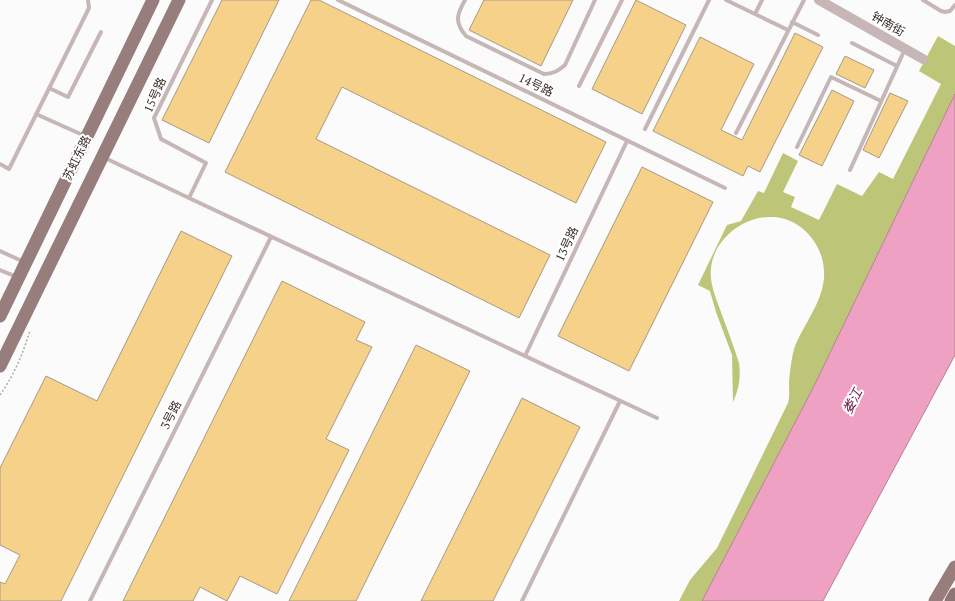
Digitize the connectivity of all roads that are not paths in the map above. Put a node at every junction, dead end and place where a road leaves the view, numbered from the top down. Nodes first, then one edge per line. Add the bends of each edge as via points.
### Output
1 (88, 0) edge
2 (153, 0) edge
3 (179, 0) edge
4 (212, 0) edge
5 (338, 0) edge
6 (465, 0) edge
7 (595, 0) edge
8 (622, 0) edge
9 (709, 0) edge
10 (726, 0) edge
11 (762, 0) edge
12 (804, 0) edge
13 (819, 0) edge
14 (923, 0) edge
15 (955, 5) edge
16 (755, 14) junction
17 (792, 22) junction
18 (788, 30) junction
19 (101, 32) dead end
20 (818, 35) dead end
21 (852, 43) dead end
22 (905, 49) junction
23 (923, 59) dead end
24 (897, 66) junction
25 (579, 86) dead end
26 (49, 88) junction
27 (881, 102) junction
28 (36, 114) junction
29 (645, 129) dead end
30 (736, 133) dead end
31 (87, 137) junction
32 (627, 141) junction
33 (796, 147) dead end
34 (103, 157) junction
35 (0, 164) edge
36 (850, 170) dead end
37 (725, 188) dead end
38 (189, 198) junction
39 (271, 237) junction
40 (0, 251) edge
41 (26, 263) junction
42 (0, 270) edge
43 (19, 278) junction
44 (0, 316) edge
45 (525, 356) junction
46 (0, 366) edge
47 (620, 401) junction
48 (657, 418) dead end
49 (955, 567) edge
50 (955, 594) edge
51 (90, 601) edge
52 (522, 601) edge
53 (935, 601) edge
54 (951, 601) edge

1 - 26 lane via 88,8
2 - 31 main road, 苏虹东路
3 - 34 main road, 苏虹东路
4 - 38 lane, 15号路 via 154,118 161,139 206,163
5 - 32 lane, 14号路
6 - 7 lane via 458,20 460,29 466,36 544,74 551,74 565,65
8 - 25 lane
9 - 29 lane
10 - 16 lane
11 - 16 lane
12 - 17 lane
13 - 22 street, 钟南街
14 - 15 lane via 945,12 950,11
16 - 18 lane
17 - 18 lane
17 - 20 lane
18 - 30 lane
19 - 26 lane via 68,97
21 - 24 lane
22 - 23 street, 钟南街
22 - 24 lane
24 - 27 lane
26 - 28 lane
27 - 33 lane via 831,77
27 - 36 lane
28 - 31 lane
28 - 35 lane via 9,169
31 - 41 main road, 苏虹东路
32 - 37 lane, 14号路
32 - 45 lane, 13号路
34 - 38 lane
34 - 46 main road, 苏虹东路
38 - 39 lane
39 - 45 lane
39 - 51 lane, 3号路
40 - 41 lane
41 - 43 main road, 苏虹东路
42 - 43 lane
43 - 44 main road, 苏虹东路
45 - 47 lane
47 - 48 lane
47 - 52 lane
49 - 53 main road
50 - 54 highway

